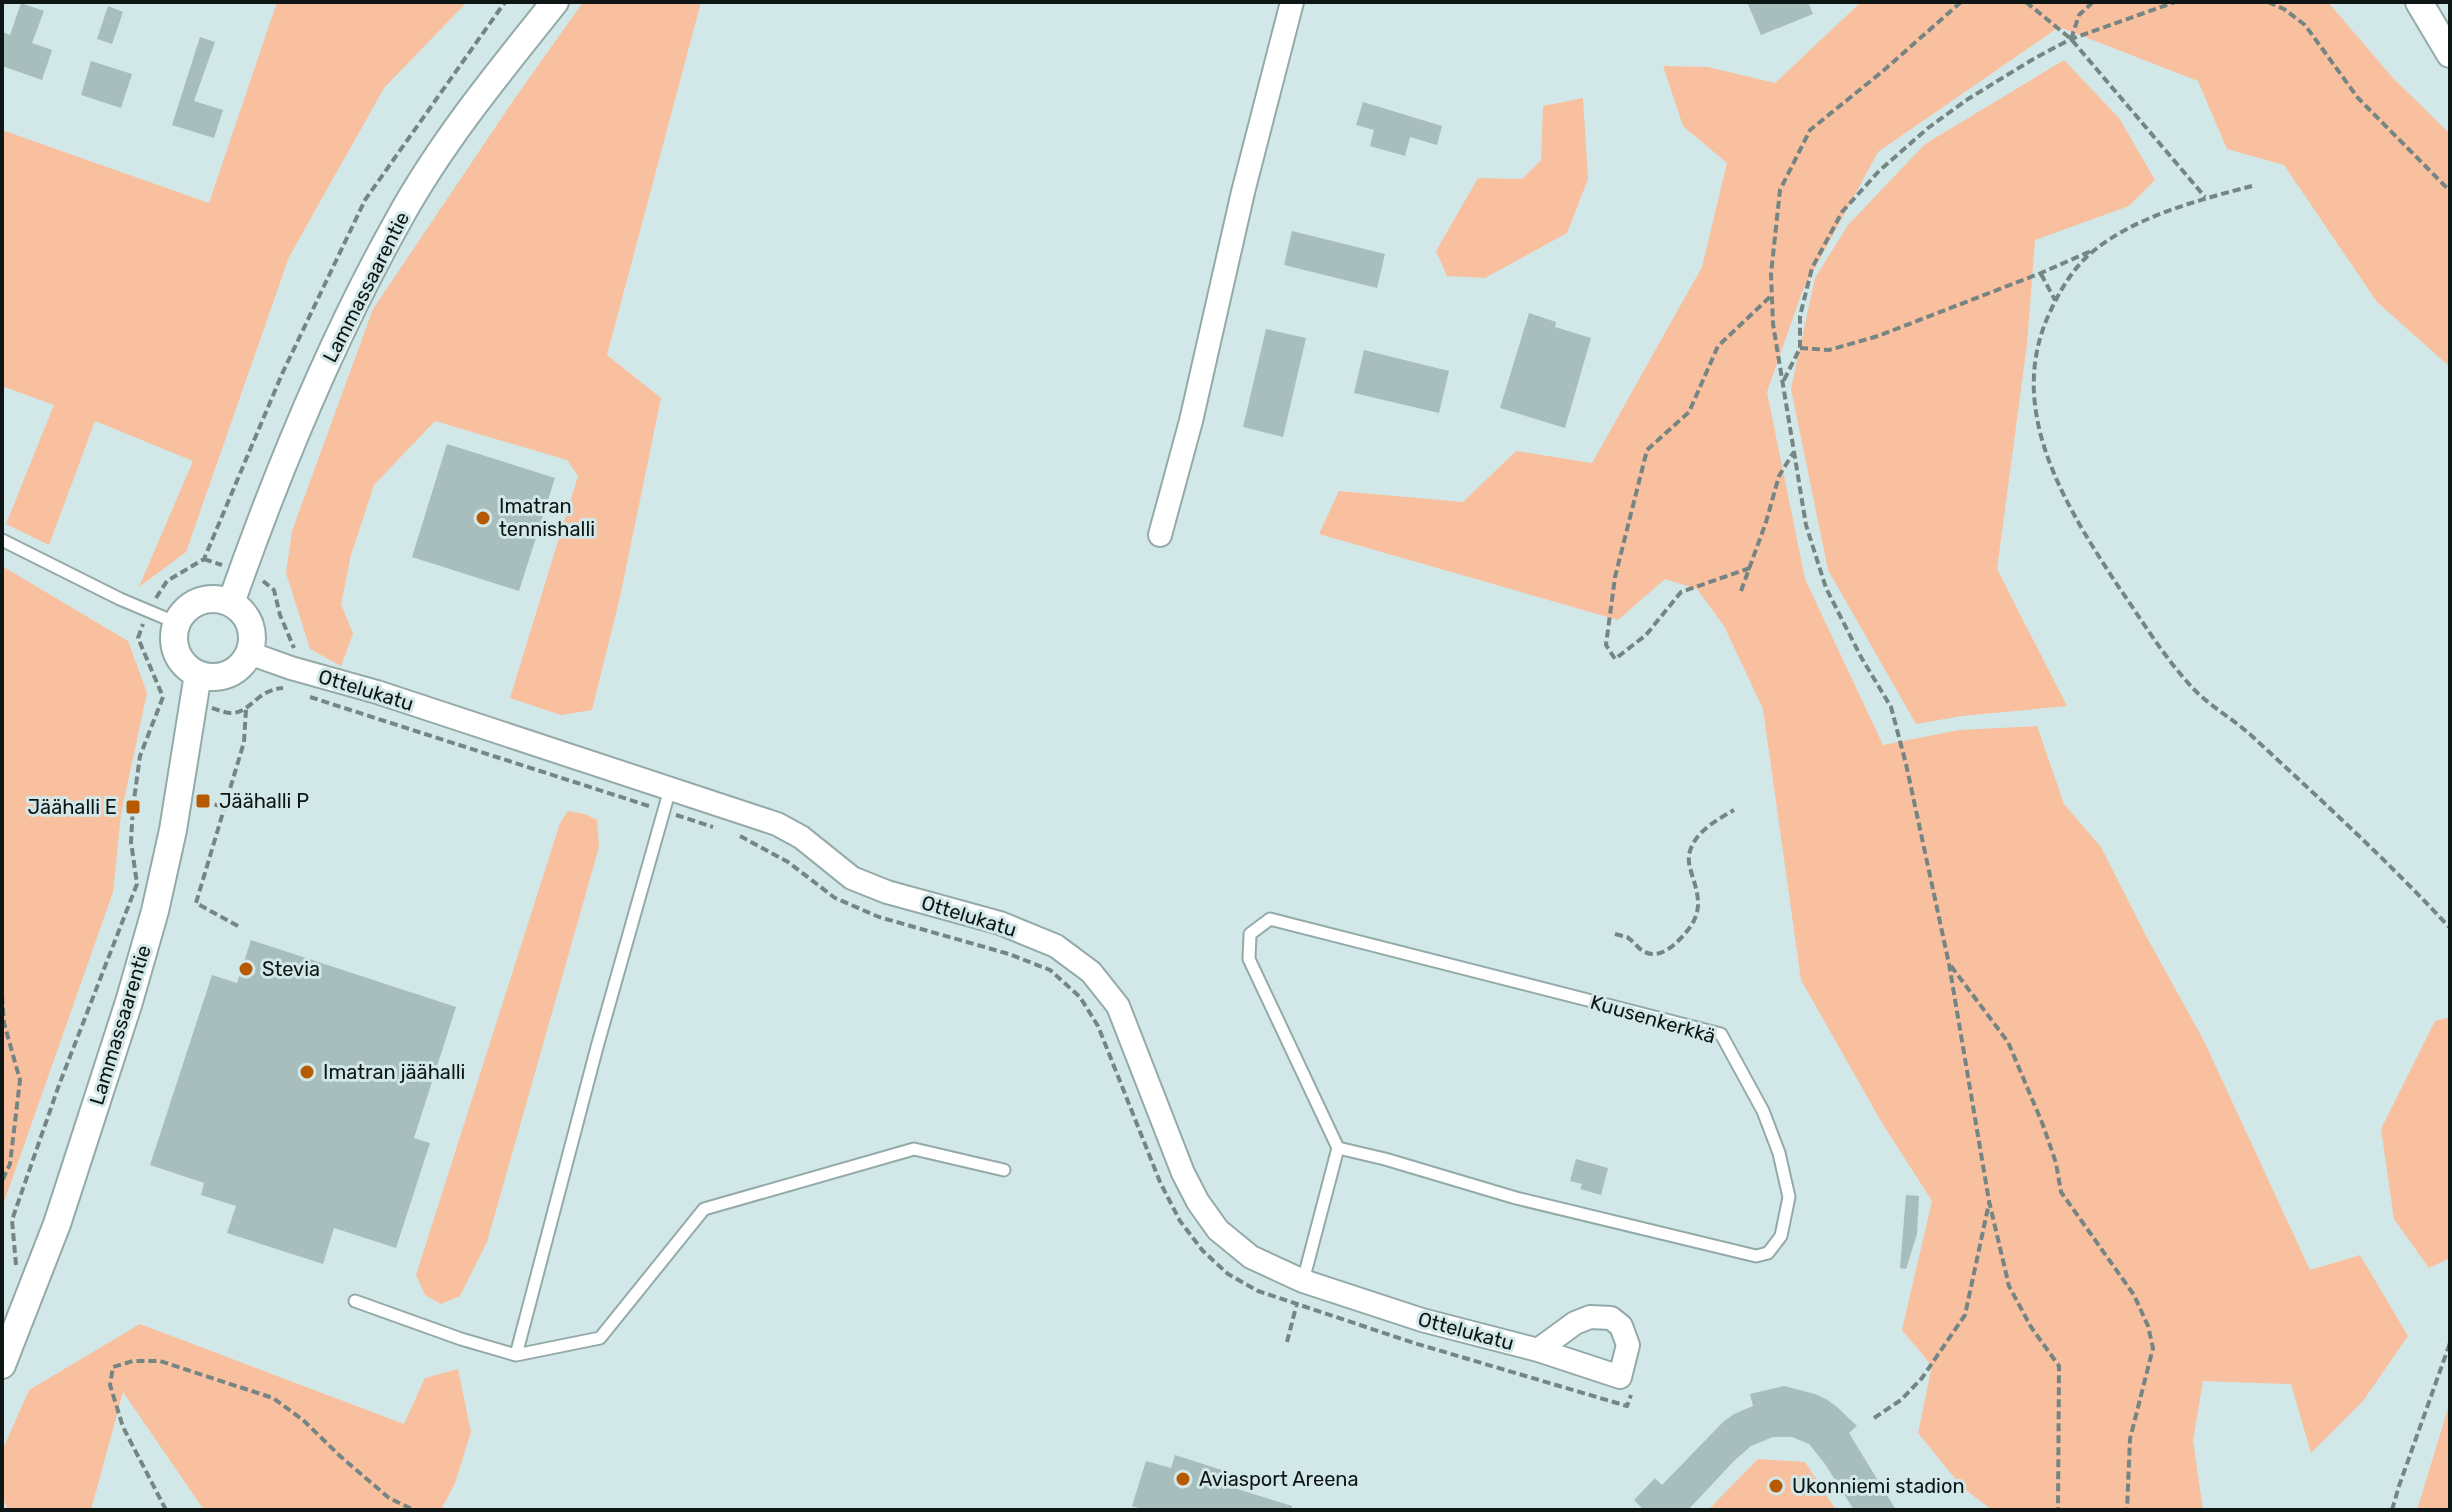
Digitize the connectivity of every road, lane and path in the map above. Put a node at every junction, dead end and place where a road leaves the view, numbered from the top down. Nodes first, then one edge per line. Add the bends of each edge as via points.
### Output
1 (505, 2) edge
2 (555, 2) edge
3 (1292, 2) edge
4 (1961, 2) edge
5 (2026, 2) edge
6 (2093, 2) edge
7 (2175, 2) edge
8 (2268, 2) edge
9 (2419, 2) edge
10 (2071, 39) junction
11 (2450, 54) edge
12 (2252, 186) dead end
13 (2450, 191) edge
14 (2206, 198) junction
15 (2095, 249) junction
16 (2041, 273) junction
17 (1772, 295) junction
18 (2055, 300) junction
19 (1800, 348) junction
20 (1782, 382) junction
21 (1794, 451) junction
22 (1160, 535) dead end
23 (2, 540) edge
24 (204, 559) junction
25 (1750, 568) junction
26 (242, 572) junction
27 (1741, 591) dead end
28 (231, 603) junction
29 (148, 610) junction
30 (177, 623) junction
31 (249, 653) junction
32 (198, 674) junction
33 (287, 678) junction
34 (297, 693) dead end
35 (193, 703) junction
36 (246, 709) junction
37 (670, 789) junction
38 (203, 801) dead end
39 (224, 807) junction
40 (663, 810) junction
41 (1734, 810) dead end
42 (715, 827) dead end
43 (728, 832) dead end
44 (238, 926) dead end
45 (2450, 928) edge
46 (1615, 934) dead end
47 (1949, 964) junction
48 (2, 996) edge
49 (1338, 1148) junction
50 (1004, 1170) dead end
51 (2, 1181) edge
52 (1989, 1201) junction
53 (16, 1273) dead end
54 (1303, 1281) junction
55 (355, 1301) dead end
56 (1297, 1304) junction
57 (1287, 1342) dead end
58 (2450, 1343) edge
59 (1538, 1350) dead end
60 (516, 1355) junction
61 (2, 1365) edge
62 (1614, 1402) dead end
63 (1874, 1418) dead end
64 (166, 1510) edge
65 (414, 1510) edge
66 (2058, 1510) edge
67 (2127, 1510) edge
68 (2392, 1510) edge

1 - 24 path via 365,200 282,374
2 - 26 street, Lammassaarentie via 465,115 399,218 316,385
3 - 22 street
4 - 17 path via 1810,130 1780,190
5 - 10 path
6 - 10 path via 2079,15
7 - 10 path
8 - 13 path via 2305,25 2358,98
9 - 11 street
10 - 14 path
10 - 19 path via 1928,128 1842,212 1812,268 1800,316
12 - 14 path
14 - 15 path via 2152,217
15 - 16 path
15 - 18 path
16 - 18 path
16 - 19 path via 1878,336 1829,350
17 - 20 path
17 - 25 path via 1718,346 1689,412 1647,450 1615,577 1606,645 1615,659 1646,635 1681,592
18 - 45 path via 2039,335 2032,380 2038,430 2090,543 2191,687 2251,734
19 - 20 path
20 - 21 path
21 - 25 path via 1779,476
21 - 47 path via 1806,525 1826,588 1891,707
23 - 29 lane
24 - 26 path
24 - 29 path via 167,581
25 - 27 path
26 - 28 street, Lammassaarentie
26 - 33 path via 274,590 295,649
28 - 30 street via 199,601
28 - 31 street via 250,624
29 - 30 lane
29 - 53 path via 138,638 163,697 140,756 131,842 137,884 12,1220
30 - 32 street via 177,653
31 - 32 street via 228,674
31 - 33 street, Ottelukatu
32 - 35 street, Lammassaarentie
33 - 36 path
33 - 37 street, Ottelukatu via 377,692
34 - 40 path
35 - 36 path via 231,713
35 - 61 street, Lammassaarentie via 173,830 129,1002 57,1224
36 - 39 path via 244,742
37 - 40 lane
37 - 54 street, Ottelukatu via 777,824 852,878 1000,923 1056,946 1091,972 1118,1006 1183,1173 1218,1230 1251,1257
38 - 39 path
39 - 44 path via 196,903
40 - 42 path
40 - 60 lane
41 - 46 path via 1712,823 1689,852 1699,898 1691,928 1656,955
43 - 56 path via 769,849 835,898 879,917 1050,970 1080,997 1098,1026 1180,1221 1228,1274
47 - 52 path
47 - 67 path via 2008,1042 2043,1125 2061,1192 2134,1295 2148,1326 2153,1348 2130,1439
48 - 51 path via 20,1080 10,1164
49 - 49 lane, Kuusenkerkkä via 1249,959 1250,934 1270,919 1721,1034 1763,1111 1789,1197 1781,1236 1768,1253 1756,1256
49 - 54 lane
50 - 60 lane via 914,1149 704,1209 600,1338
52 - 63 path via 1965,1315 1922,1378
52 - 66 path via 2009,1286 2059,1366
54 - 56 path
54 - 59 street, Ottelukatu
55 - 60 lane
56 - 57 path
56 - 62 path
58 - 68 path
64 - 65 path via 123,1427 110,1385 113,1367 133,1361 160,1361 273,1398 389,1498

